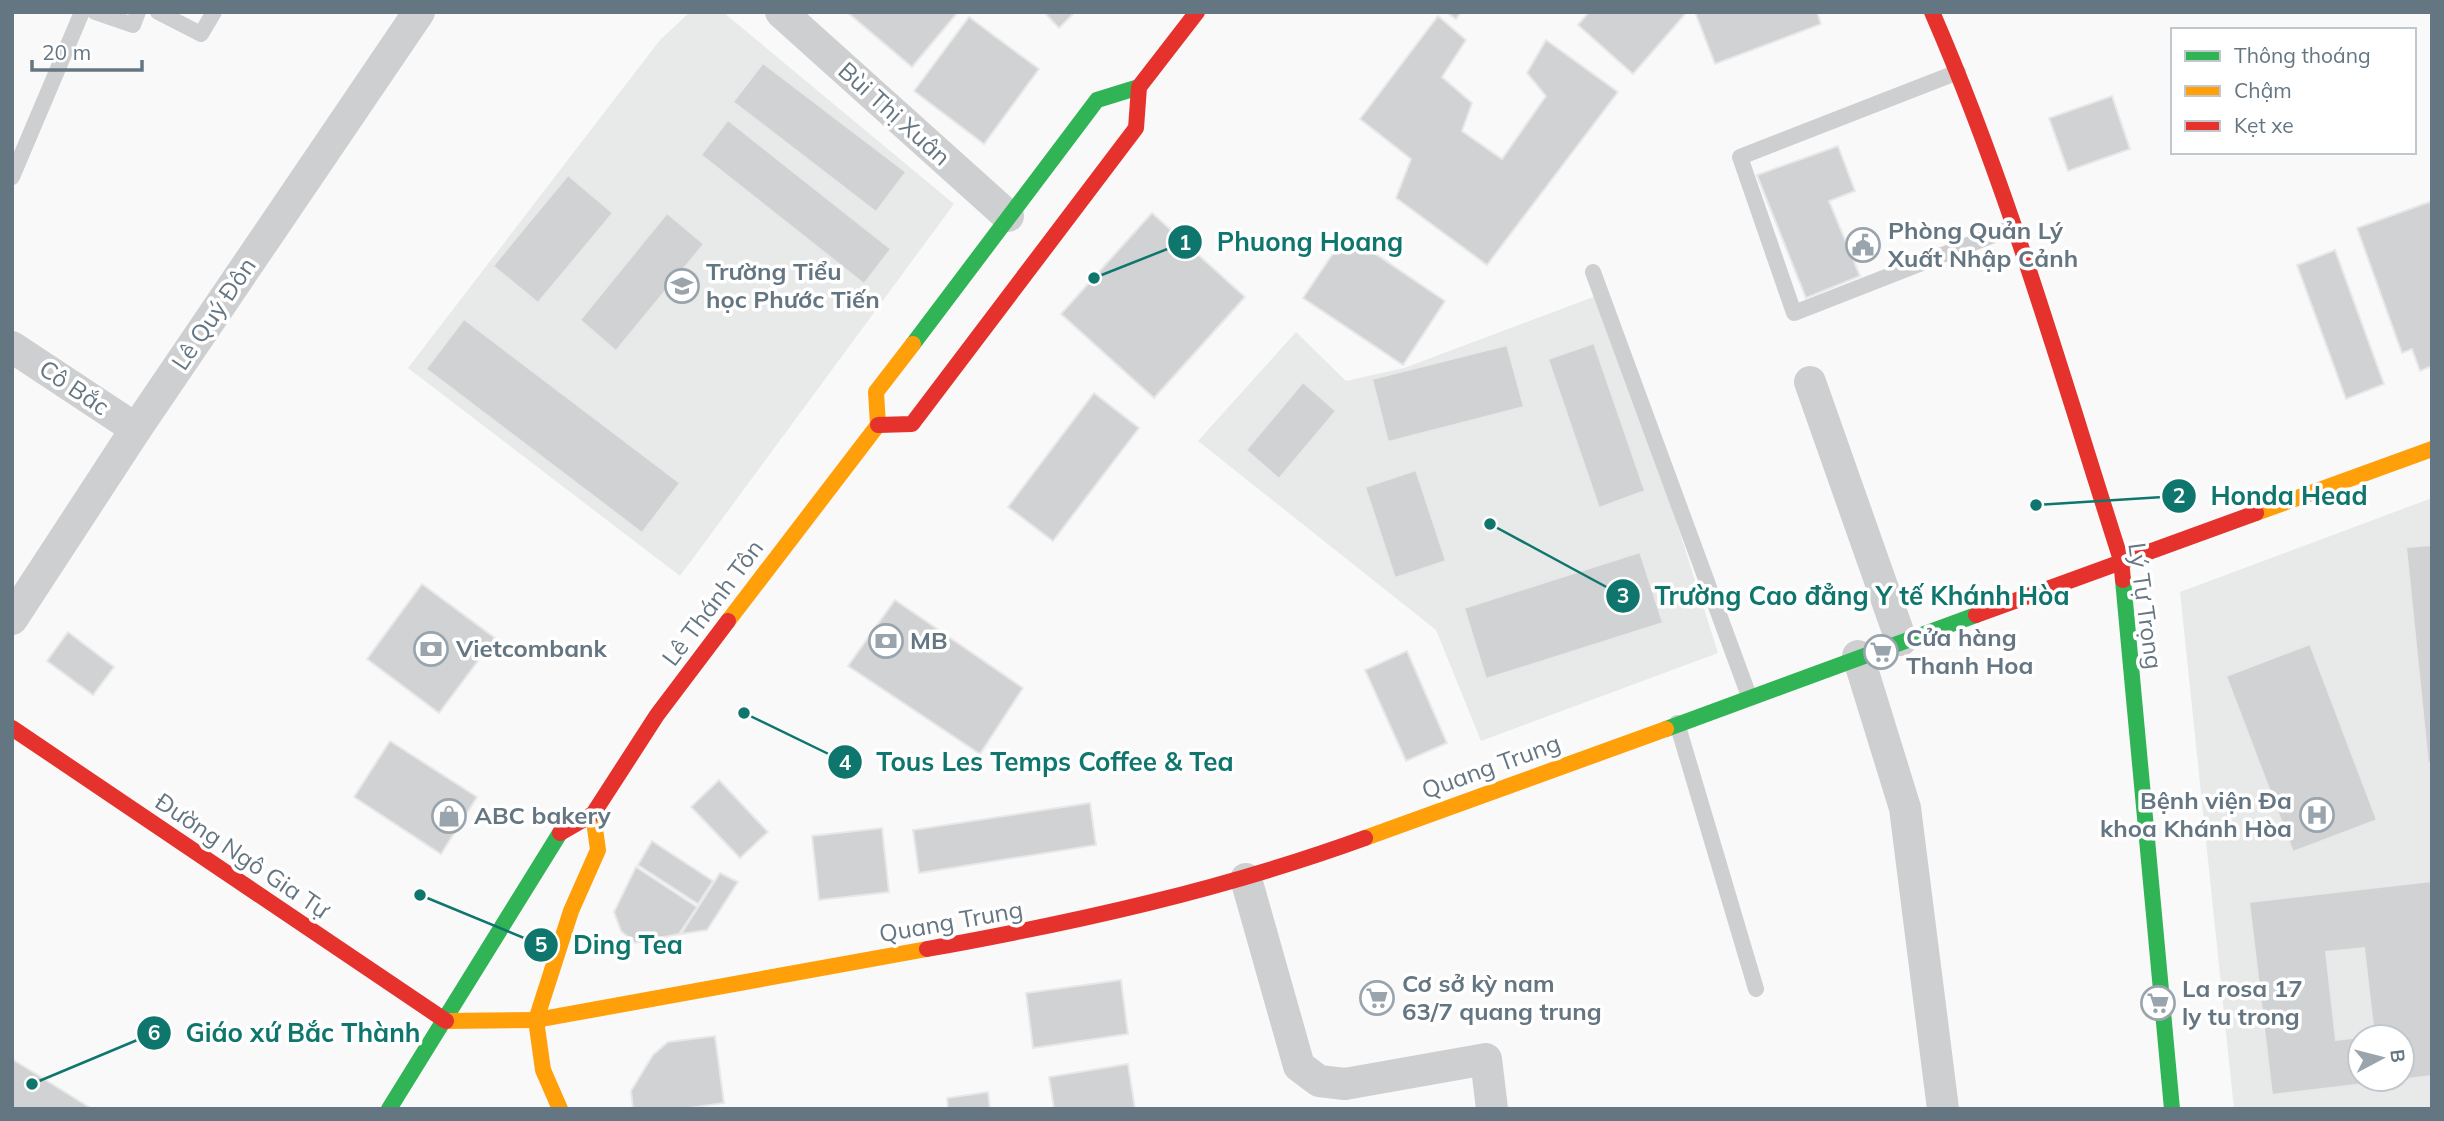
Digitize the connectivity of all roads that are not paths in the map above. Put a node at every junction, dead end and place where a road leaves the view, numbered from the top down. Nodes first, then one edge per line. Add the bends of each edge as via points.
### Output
1 (82, 12) edge
2 (95, 12) edge
3 (138, 12) edge
4 (158, 12) edge
5 (214, 12) edge
6 (419, 12) edge
7 (781, 12) edge
8 (1197, 12) edge
9 (1932, 12) edge
10 (1958, 72) junction
11 (1139, 88) junction
12 (12, 177) edge
13 (1013, 220) junction
14 (2014, 227) junction
15 (1593, 272) dead end
16 (12, 347) edge
17 (1810, 382) dead end
18 (878, 425) junction
19 (136, 429) junction
20 (2432, 449) edge
21 (2121, 560) junction
22 (12, 619) edge
23 (1901, 640) junction
24 (1857, 656) junction
25 (1749, 696) junction
26 (1677, 723) junction
27 (12, 728) edge
28 (593, 814) junction
29 (1246, 878) junction
30 (1756, 989) dead end
31 (536, 1020) junction
32 (446, 1021) junction
33 (389, 1109) edge
34 (560, 1109) edge
35 (1492, 1109) edge
36 (1943, 1109) edge
37 (2172, 1109) edge

1 - 12 lane
2 - 3 lane via 133,25
4 - 5 lane via 201,34
6 - 19 street, Lê Quý Đôn
7 - 13 street, Bùi Thị Xuân
8 - 11 street
9 - 10 street, Lý Tự Trọng
10 - 14 street, Lý Tự Trọng
10 - 14 lane via 1740,158 1794,313
11 - 13 street via 1097,100
11 - 18 street via 1136,128 1041,244 912,424
13 - 18 street via 876,392
14 - 21 street, Lý Tự Trọng
15 - 25 lane
16 - 19 street, Cô Bắc
17 - 23 street
18 - 28 street, Lê Thánh Tôn via 657,715
19 - 22 street, Lê Quý Đôn
20 - 21 street, Quang Trung
21 - 23 street, Quang Trung
21 - 37 street, Lý Tự Trọng
23 - 24 street, Quang Trung
24 - 25 street, Quang Trung
24 - 36 street via 1905,808
25 - 26 street, Quang Trung
26 - 29 street, Quang Trung
26 - 30 lane
27 - 32 street, Đường Ngô Gia Tự
28 - 31 street via 598,850 572,911
28 - 32 street, Lê Thánh Tôn via 561,832
29 - 31 street, Quang Trung via 1073,923
29 - 35 street via 1299,1066 1319,1081 1345,1084 1486,1059
31 - 32 street, Quang Trung
31 - 34 street via 542,1070
32 - 33 street, Lê Thánh Tôn

